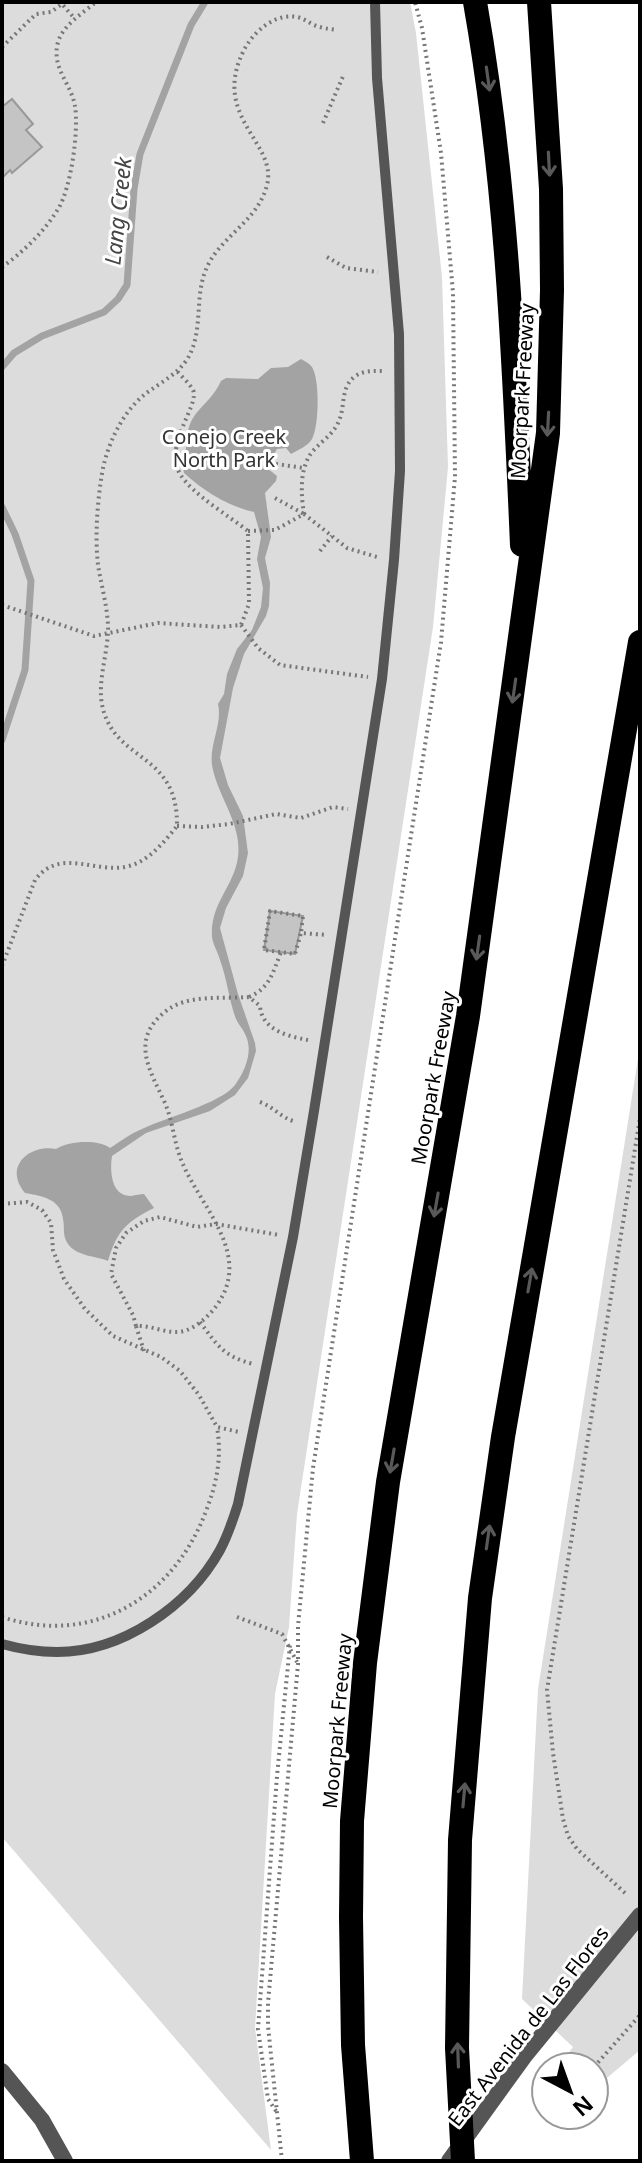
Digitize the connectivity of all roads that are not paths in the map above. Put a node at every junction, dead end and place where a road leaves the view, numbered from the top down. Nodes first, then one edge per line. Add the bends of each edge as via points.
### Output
1 (375, 2) edge
2 (475, 2) edge
3 (539, 2) edge
4 (525, 614) junction
5 (640, 642) edge
6 (2, 1644) edge
7 (640, 1915) edge
8 (2, 2071) edge
9 (65, 2161) edge
10 (362, 2161) edge
11 (449, 2161) edge
12 (463, 2161) edge

1 - 6 lane via 399,369 394,560 382,679 312,1124 238,1504 206,1571 182,1598 144,1626 95,1646 60,1652
2 -> 4 highway via 508,257
3 -> 4 highway, Moorpark Freeway via 552,290 548,433
4 -> 10 highway, Moorpark Freeway via 468,1016 388,1482 365,1663 352,1821 351,1917
12 -> 5 highway via 457,2048 460,1840 480,1598 505,1421
7 - 11 street, East Avenida de Las Flores via 524,2057
8 - 9 street via 42,2120

